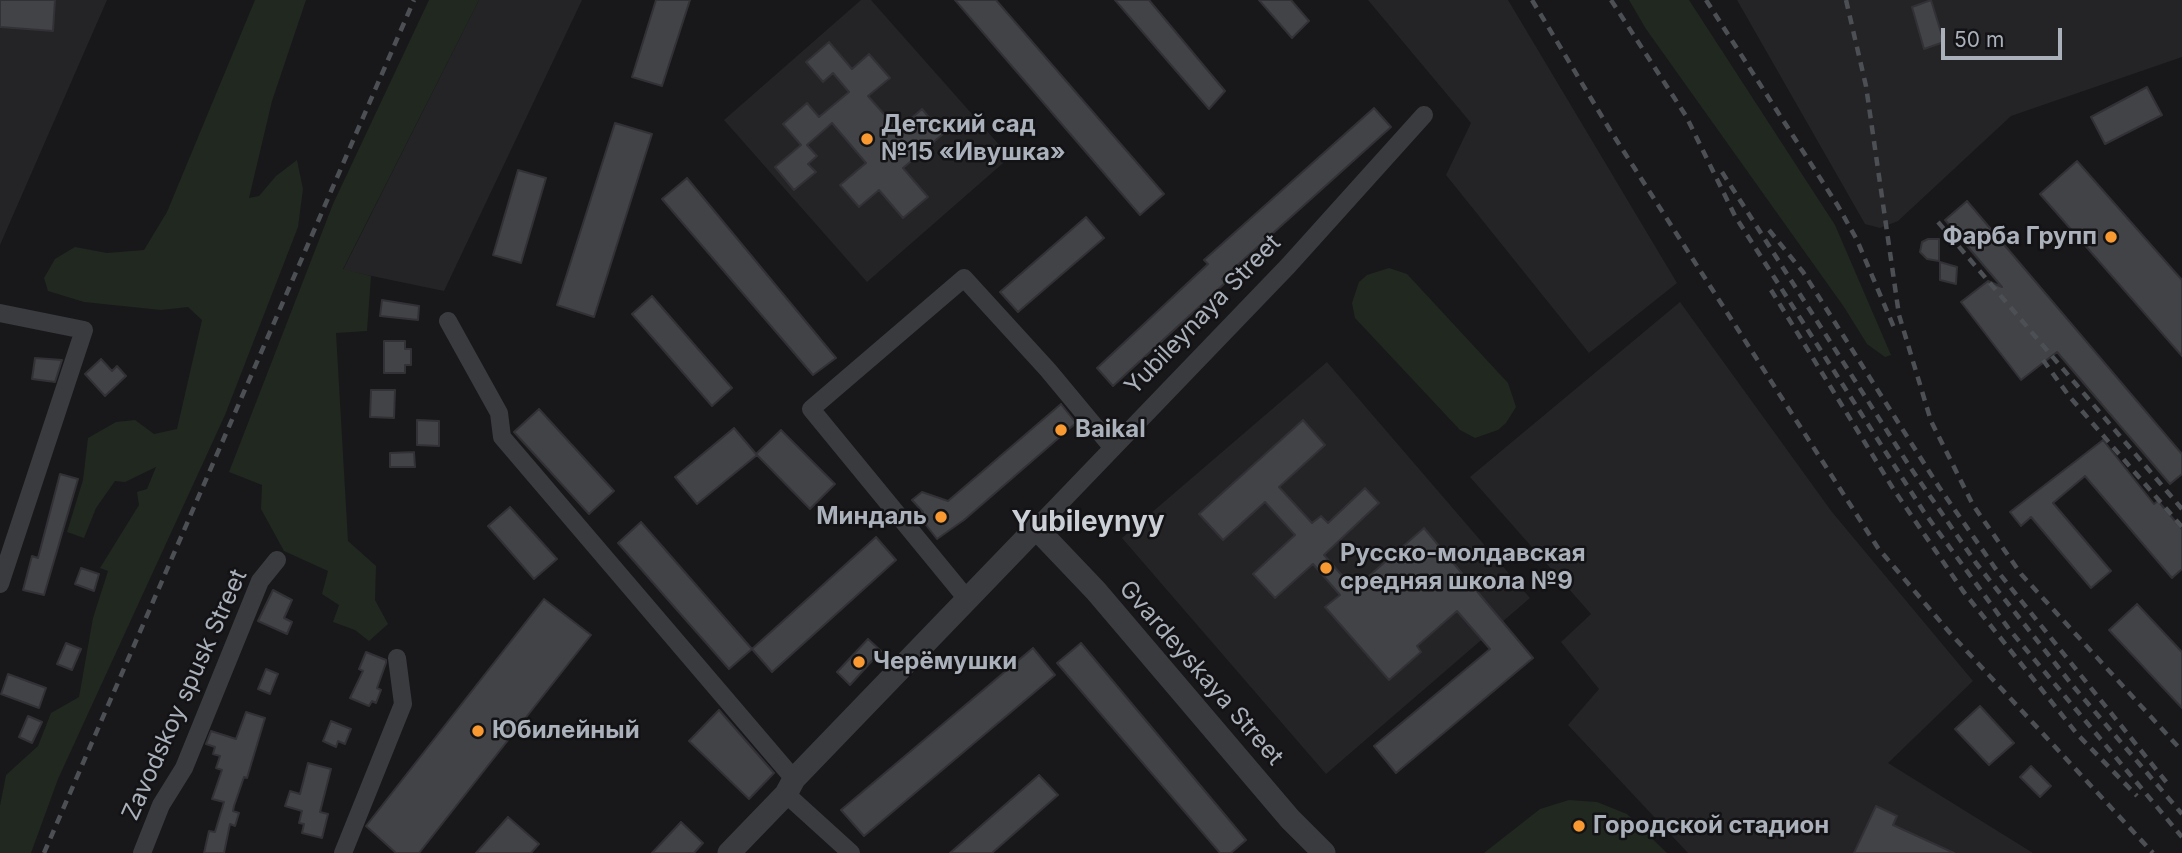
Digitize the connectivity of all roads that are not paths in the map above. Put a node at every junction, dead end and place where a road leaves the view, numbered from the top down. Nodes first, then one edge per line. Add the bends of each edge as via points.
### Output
1 (1424, 115) dead end
2 (0, 313) edge
3 (448, 321) dead end
4 (1112, 447) junction
5 (1036, 528) junction
6 (276, 560) dead end
7 (0, 584) edge
8 (967, 599) junction
9 (397, 658) dead end
10 (790, 786) junction
11 (142, 853) edge
12 (342, 853) edge
13 (729, 853) edge
14 (851, 853) edge
15 (1325, 853) edge

1 - 4 street, Yubileynaya Street via 1288,266
2 - 7 street via 84,330
3 - 10 street via 499,413 502,437
4 - 5 street, Yubileynaya Street
4 - 8 street via 964,278 811,409
5 - 8 street, Yubileynaya Street
5 - 15 street, Gvardeyskaya Street via 1290,819
6 - 11 street, Zavodskoy spusk Street via 260,581 184,768 161,805
8 - 10 street, Yubileynaya Street
9 - 12 street via 403,704
10 - 13 street, Yubileynaya Street
10 - 14 street

